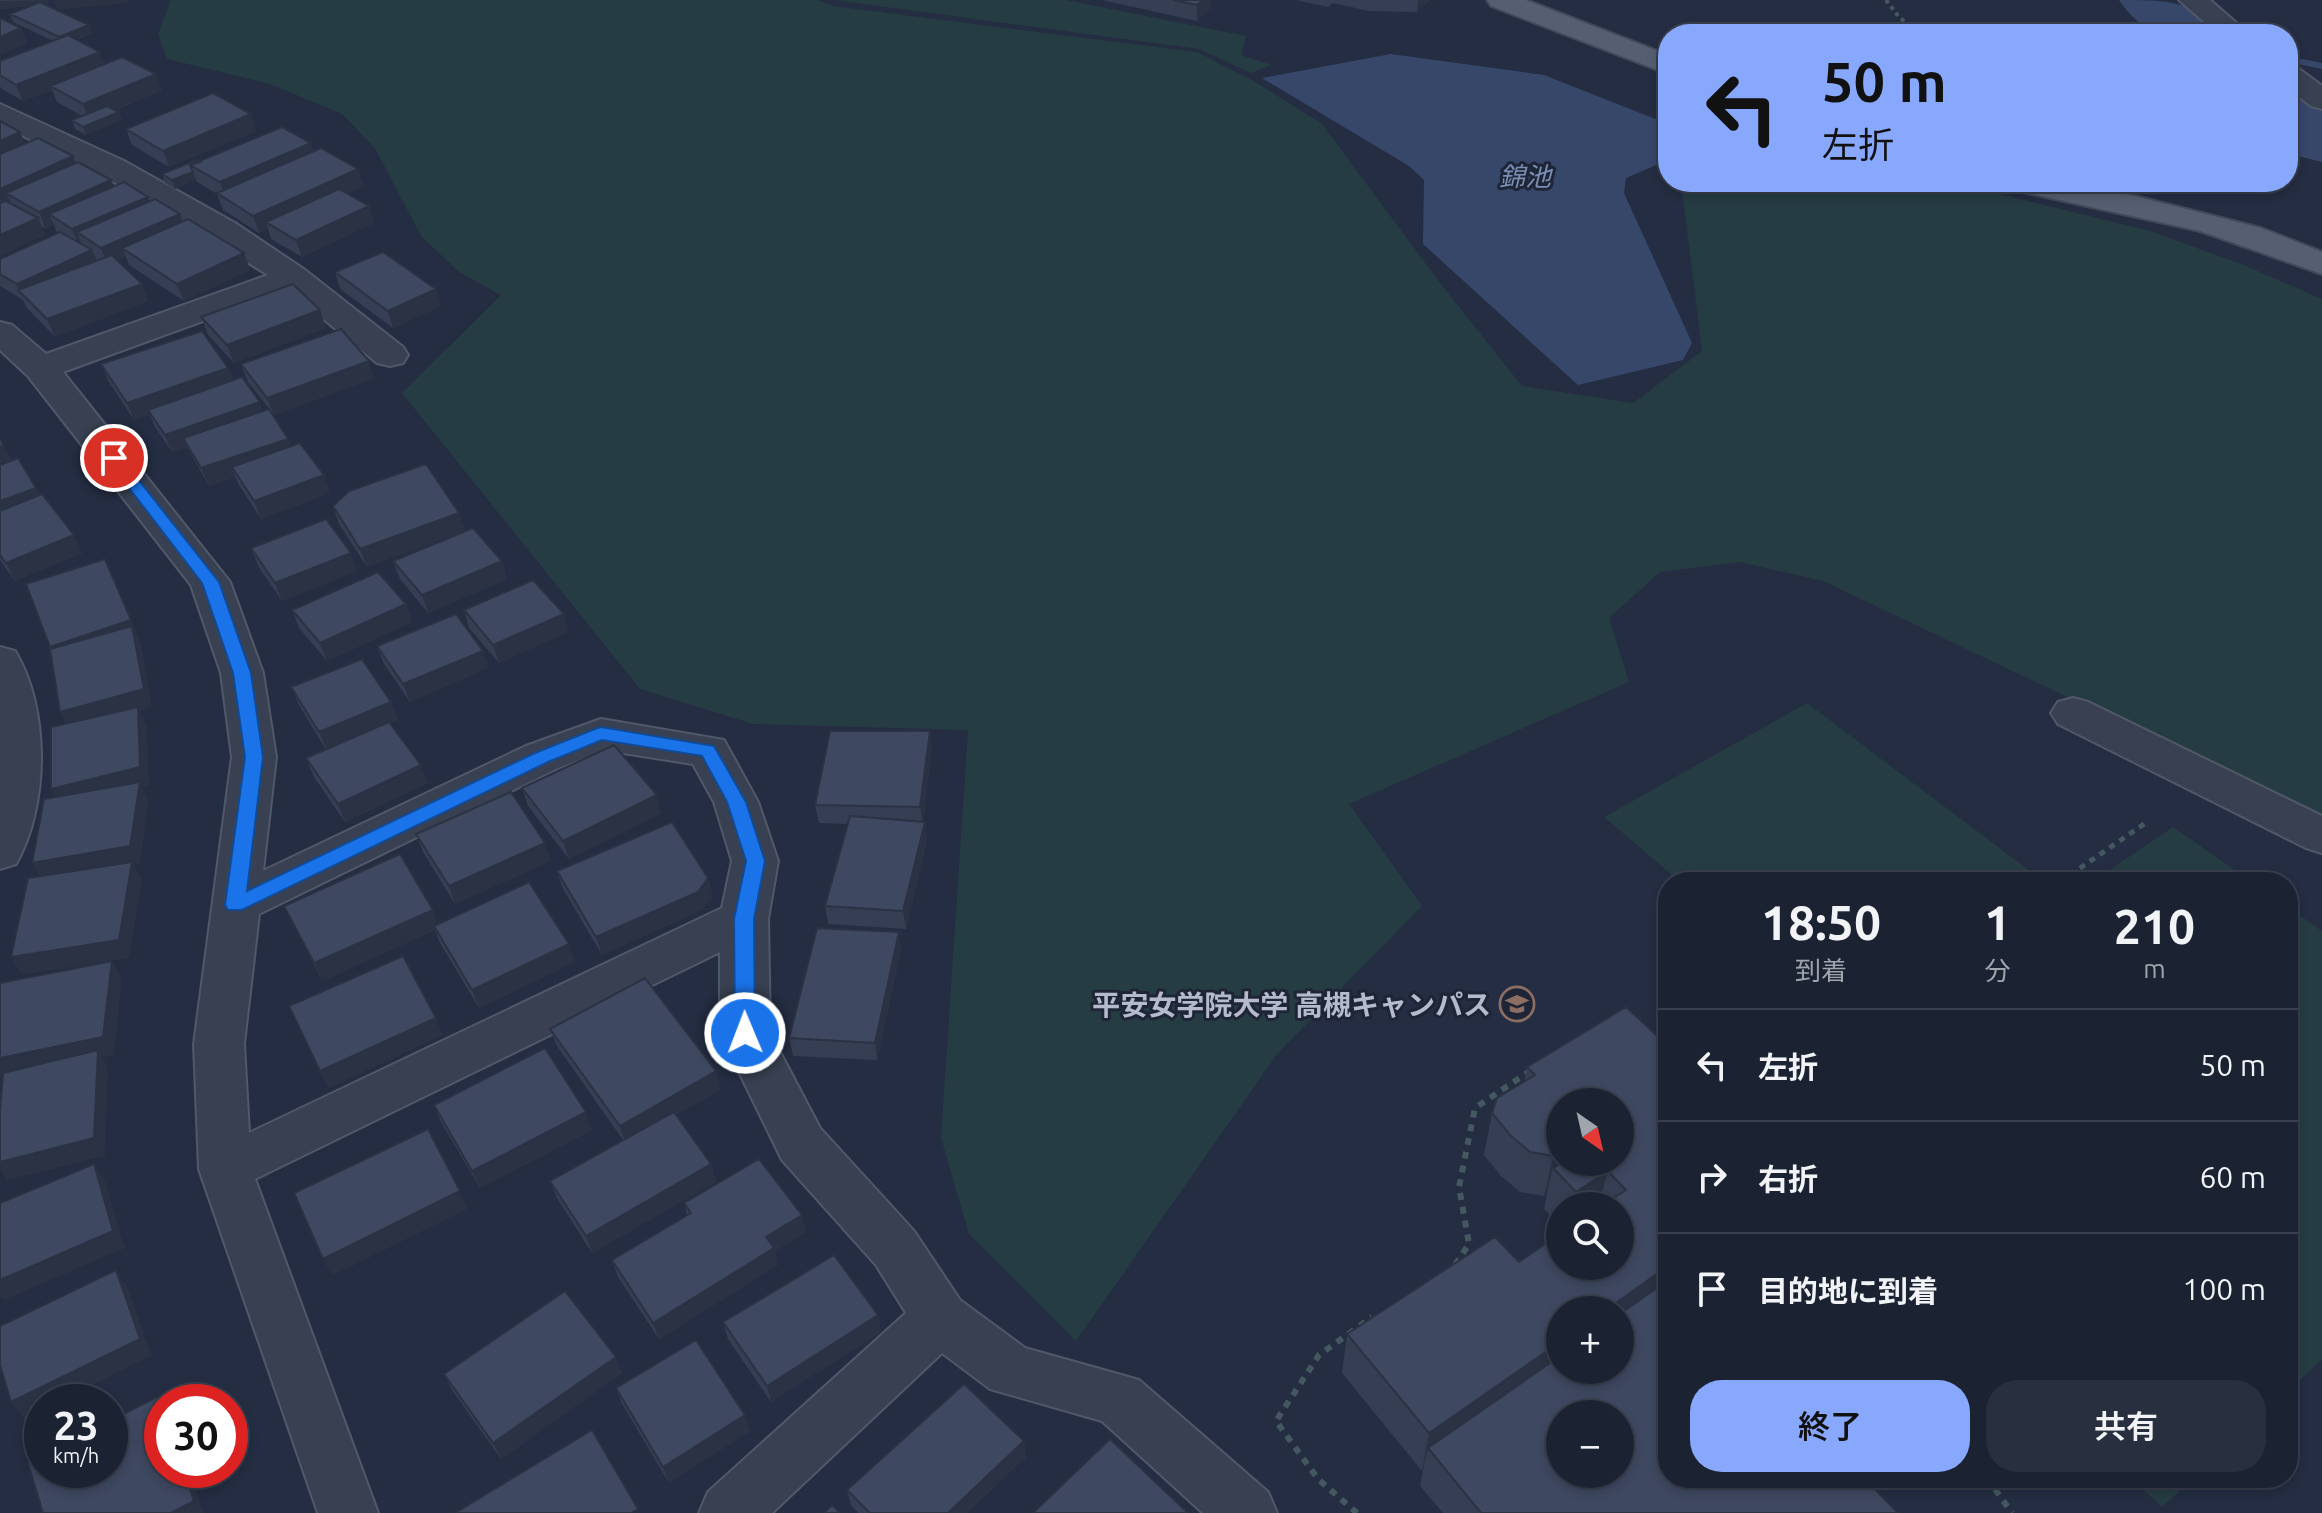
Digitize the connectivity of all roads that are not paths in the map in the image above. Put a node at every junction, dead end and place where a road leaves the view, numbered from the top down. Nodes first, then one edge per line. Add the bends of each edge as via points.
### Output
1 (1501, 0) edge
2 (2193, 0) edge
3 (2223, 24) edge
4 (1658, 61) edge
5 (2298, 82) edge
6 (2322, 100) edge
7 (0, 113) edge
8 (2066, 192) edge
9 (2322, 264) edge
10 (293, 277) junction
11 (0, 332) edge
12 (390, 355) dead end
13 (41, 368) junction
14 (3, 676) edge
15 (2073, 713) dead end
16 (2322, 836) edge
17 (0, 852) edge
18 (235, 905) junction
19 (744, 919) junction
20 (225, 1169) junction
21 (940, 1318) junction
22 (348, 1513) edge
23 (729, 1513) edge
24 (1247, 1513) edge

1 - 4 main road
2 - 3 street
5 - 6 street
7 - 10 street via 239,238
8 - 9 main road via 2213,224
10 - 12 street
10 - 13 street
11 - 13 street
13 - 18 street via 210,582 242,673 254,757
14 - 17 street via 21,772
15 - 16 street
18 - 19 street via 542,757 601,734 708,751 736,802 755,861
18 - 20 street via 219,1044
19 - 20 street
19 - 21 street via 745,1033 801,1144 895,1248
20 - 22 street
21 - 23 street
21 - 24 street via 1010,1370 1119,1399

